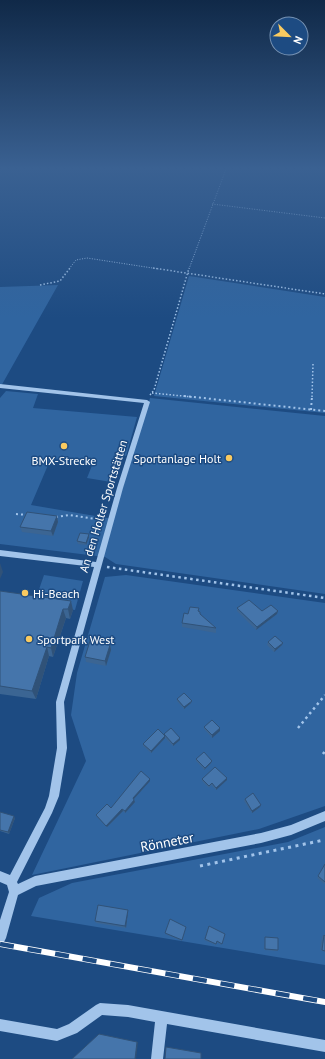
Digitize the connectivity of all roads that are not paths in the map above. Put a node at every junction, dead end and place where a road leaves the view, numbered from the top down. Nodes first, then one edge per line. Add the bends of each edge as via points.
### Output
1 (0, 386) edge
2 (0, 552) edge
3 (98, 565) junction
4 (325, 816) edge
5 (0, 876) edge
6 (12, 891) junction
7 (0, 938) edge
8 (162, 1017) junction
9 (0, 1025) edge
10 (325, 1046) edge
11 (157, 1059) edge

1 - 3 street, An den Holter Sportstätten via 147,402
2 - 3 street
3 - 6 street, An den Holter Sportstätten via 60,702 62,748 54,796
4 - 6 street, Rönneter via 291,830 261,838 35,881
5 - 6 street
6 - 7 street, An den Holter Sportstätten
8 - 9 street via 100,1009 73,1029 58,1034
8 - 10 street
8 - 11 street

